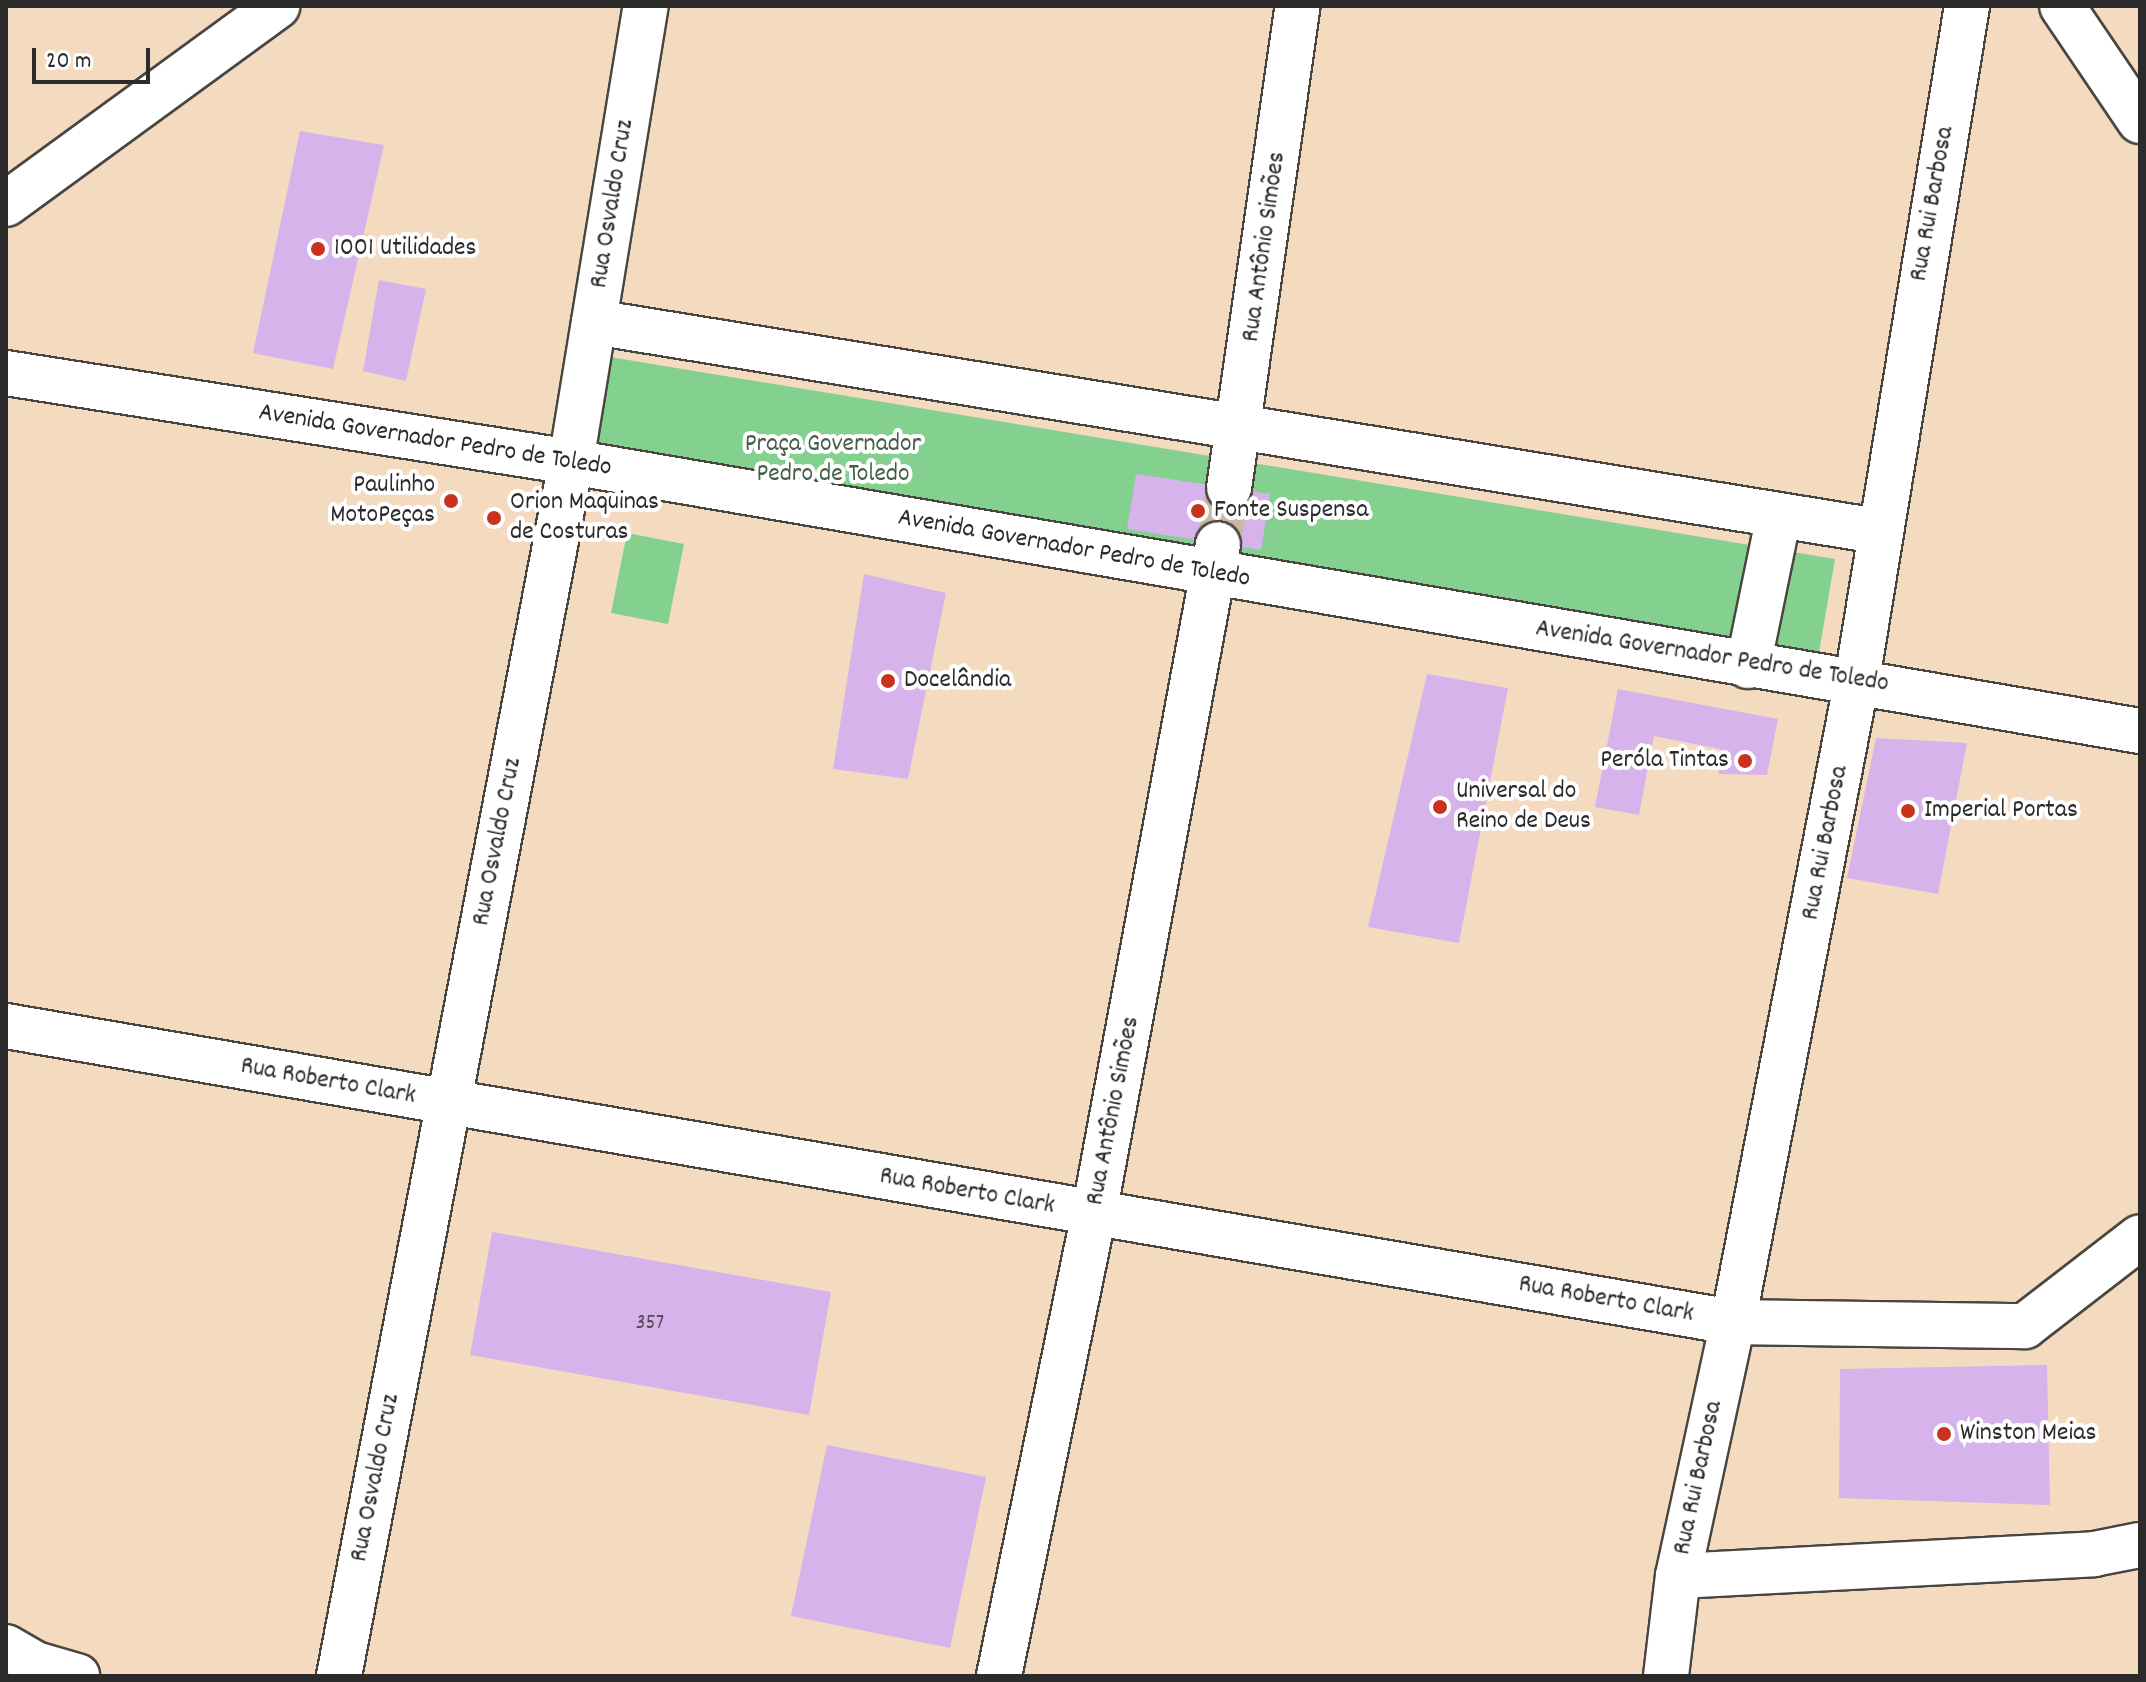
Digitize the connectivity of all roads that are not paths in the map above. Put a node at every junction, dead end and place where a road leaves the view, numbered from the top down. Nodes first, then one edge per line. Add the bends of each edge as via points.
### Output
1 (278, 6) edge
2 (646, 6) edge
3 (1298, 6) edge
4 (1967, 6) edge
5 (2062, 6) edge
6 (2140, 121) edge
7 (6, 204) edge
8 (594, 322) junction
9 (6, 373) edge
10 (1240, 426) junction
11 (571, 462) junction
12 (1229, 488) tunnel mouth
13 (1779, 515) junction
14 (1877, 531) junction
15 (1216, 559) junction
16 (1748, 666) junction
17 (1857, 680) junction
18 (2140, 731) edge
19 (6, 1026) edge
20 (447, 1103) junction
21 (1094, 1214) junction
22 (2140, 1237) edge
23 (1733, 1322) junction
24 (2140, 1545) edge
25 (1678, 1576) junction
26 (6, 1647) edge
27 (77, 1676) edge
28 (339, 1676) edge
29 (999, 1676) edge
30 (1666, 1676) edge

1 - 7 street
2 - 8 street, Rua Osvaldo Cruz
3 - 10 street, Rua Antônio Simões
4 - 14 street, Rua Rui Barbosa
5 - 6 street
8 - 10 street
8 - 11 street, Rua Osvaldo Cruz
9 - 11 street, Avenida Governador Pedro de Toledo
10 - 12 street, Rua Antônio Simões
10 - 13 street
11 - 15 street, Avenida Governador Pedro de Toledo
11 - 20 street, Rua Osvaldo Cruz
13 - 14 street
13 - 16 street
14 - 17 street, Rua Rui Barbosa
15 - 16 street, Avenida Governador Pedro de Toledo
15 - 21 street, Rua Antônio Simões
16 - 17 street, Avenida Governador Pedro de Toledo
17 - 18 street, Avenida Governador Pedro de Toledo
17 - 23 street, Rua Rui Barbosa
19 - 20 street, Rua Roberto Clark
20 - 21 street, Rua Roberto Clark
20 - 28 street, Rua Osvaldo Cruz
21 - 23 street, Rua Roberto Clark
21 - 29 street, Rua Antônio Simões
22 - 23 street, Rua Roberto Clark via 2025,1326
23 - 25 street, Rua Rui Barbosa
24 - 25 street via 2094,1554
25 - 30 street, Rua Rui Barbosa
26 - 27 street via 35,1664

